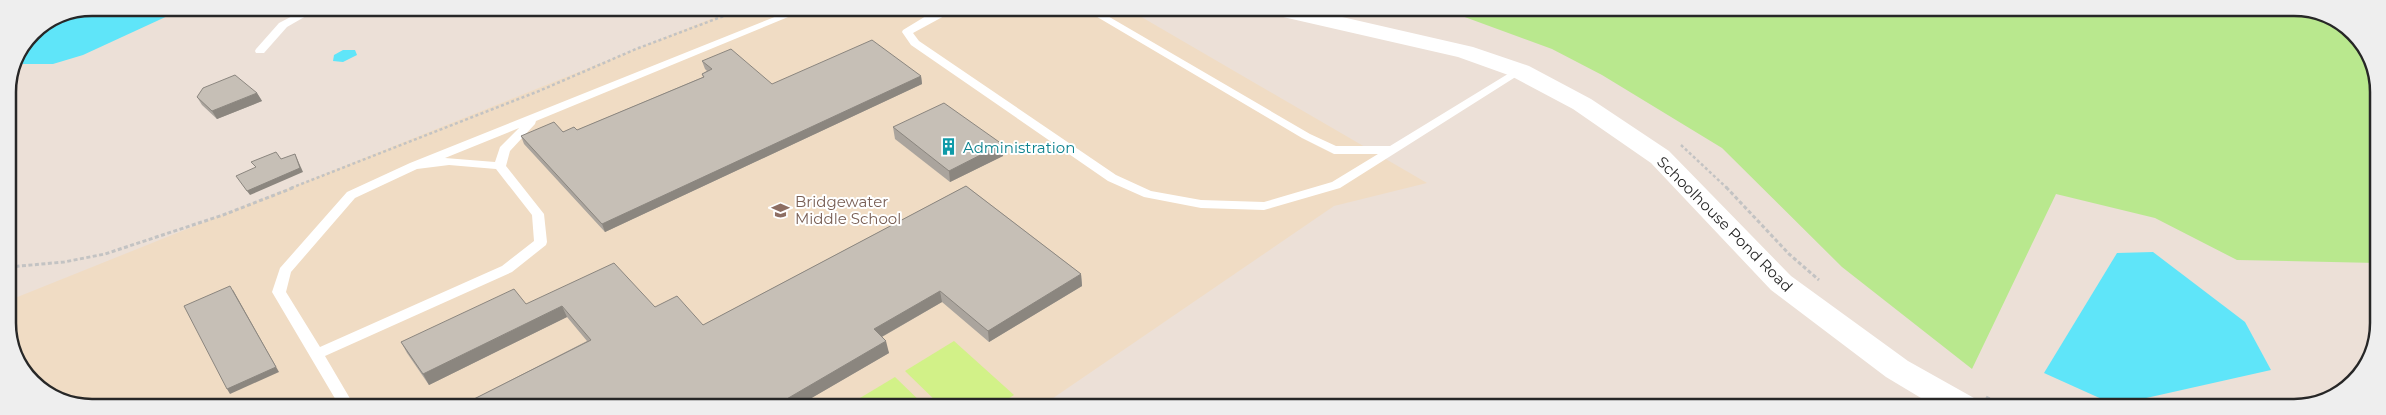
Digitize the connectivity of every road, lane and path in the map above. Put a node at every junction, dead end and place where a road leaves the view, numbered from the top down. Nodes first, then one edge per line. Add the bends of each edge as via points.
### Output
1 (299, 16) edge
2 (724, 16) edge
3 (785, 16) edge
4 (935, 16) edge
5 (1102, 16) edge
6 (1309, 16) edge
7 (260, 51) dead end
8 (1520, 71) junction
9 (536, 117) junction
10 (1393, 150) junction
11 (414, 166) junction
12 (500, 166) junction
13 (16, 266) edge
14 (317, 354) junction
15 (343, 399) edge
16 (1948, 399) edge

1 - 7 lane via 283,25
2 - 13 path via 223,215 105,254
3 - 9 lane
4 - 10 lane via 908,32 915,43 1112,178 1148,194 1201,204 1264,206 1336,185
5 - 10 lane via 1334,150
6 - 8 street, Schoolhouse Pond Road via 1465,52
8 - 10 lane
8 - 16 street, Schoolhouse Pond Road via 1582,104 1660,157 1781,283 1897,369
9 - 11 lane
9 - 12 lane via 504,150
11 - 12 lane via 449,162
11 - 14 lane via 351,195 284,271 279,292
12 - 14 lane via 538,214 540,242 508,269
14 - 15 lane

